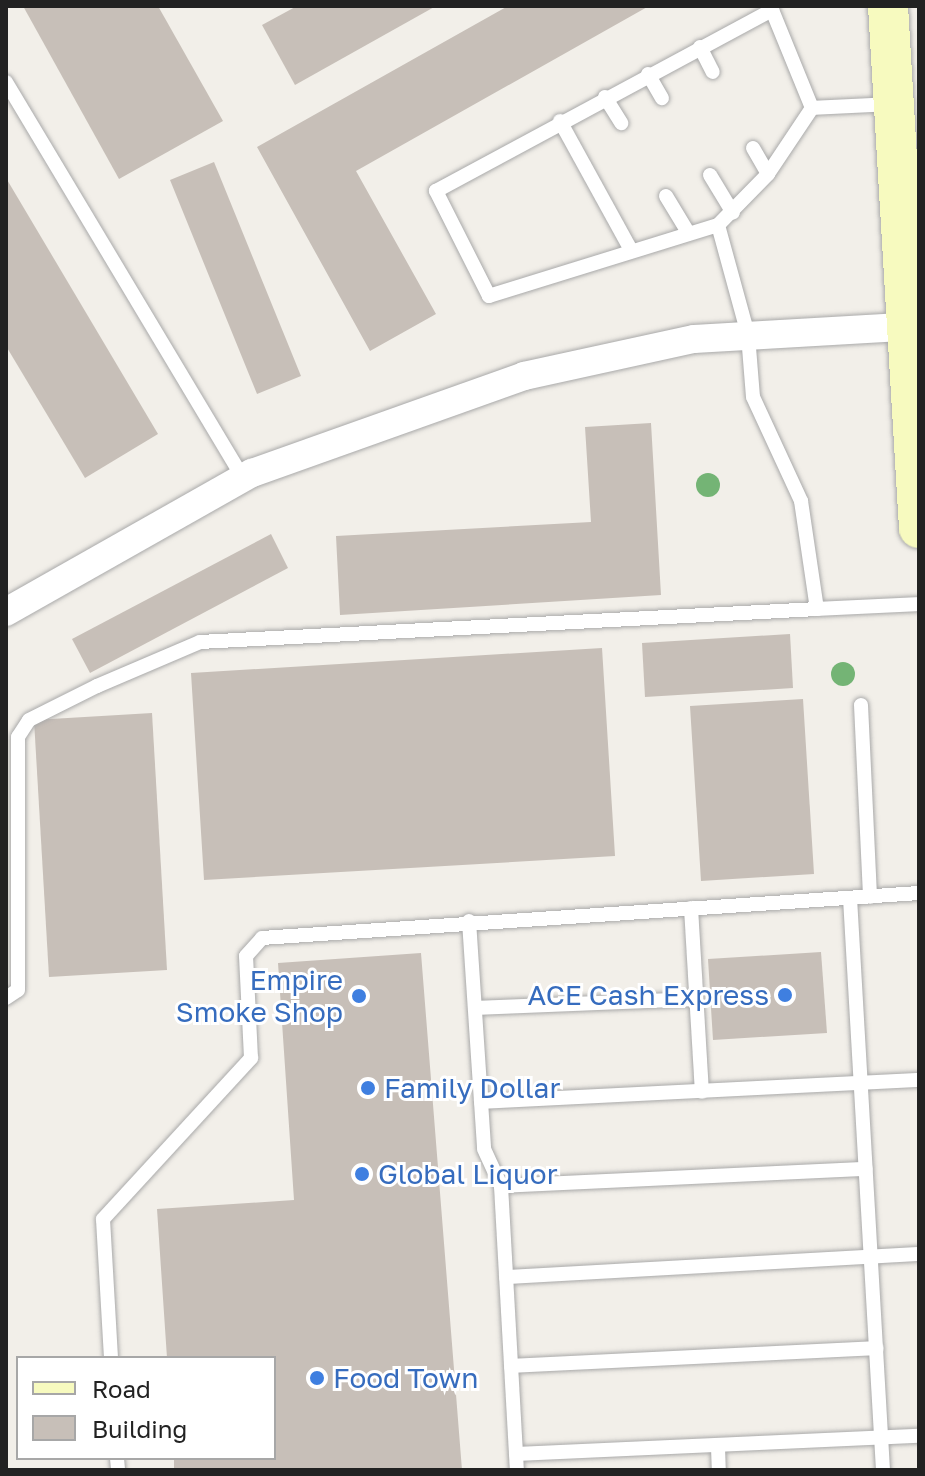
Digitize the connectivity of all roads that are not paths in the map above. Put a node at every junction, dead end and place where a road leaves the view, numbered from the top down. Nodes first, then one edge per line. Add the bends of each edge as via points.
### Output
1 (888, 6) edge
2 (700, 47) junction
3 (713, 72) dead end
4 (648, 74) junction
5 (6, 82) edge
6 (605, 97) junction
7 (662, 98) dead end
8 (894, 104) junction
9 (812, 108) junction
10 (560, 121) junction
11 (621, 123) dead end
12 (753, 148) dead end
13 (768, 174) junction
14 (710, 175) dead end
15 (666, 196) dead end
16 (733, 213) junction
17 (718, 225) junction
18 (689, 234) junction
19 (631, 250) junction
20 (913, 326) edge
21 (748, 335) junction
22 (243, 478) junction
23 (919, 528) edge
24 (919, 604) edge
25 (817, 609) junction
26 (6, 612) edge
27 (861, 705) dead end
28 (12, 780) edge
29 (10, 859) edge
30 (919, 893) edge
31 (870, 897) junction
32 (850, 898) junction
33 (691, 908) junction
34 (469, 921) junction
35 (6, 998) edge
36 (696, 999) junction
37 (475, 1008) junction
38 (919, 1080) edge
39 (861, 1084) junction
40 (702, 1092) junction
41 (481, 1102) junction
42 (866, 1169) junction
43 (501, 1186) junction
44 (919, 1254) edge
45 (871, 1257) junction
46 (506, 1277) junction
47 (877, 1348) junction
48 (111, 1356) edge
49 (511, 1366) junction
50 (919, 1436) edge
51 (882, 1438) junction
52 (718, 1447) junction
53 (516, 1454) junction
54 (517, 1470) edge
55 (719, 1470) edge
56 (883, 1470) edge

1 - 8 main road
2 - 3 lane
2 - 4 lane
2 - 9 lane via 772,10
4 - 6 lane
4 - 7 lane
5 - 22 lane
6 - 10 lane
6 - 11 lane
8 - 9 lane
8 - 20 main road
9 - 13 lane
10 - 19 lane
10 - 19 lane via 436,191 489,296
12 - 13 lane
13 - 16 lane
14 - 16 lane
15 - 18 lane
16 - 17 lane
17 - 18 lane
17 - 21 lane
18 - 19 lane
20 - 21 street
20 - 23 main road
21 - 22 street via 524,376
21 - 25 lane via 753,397 801,501
22 - 26 street
24 - 25 lane
25 - 28 lane via 200,642 29,720 18,737
27 - 31 lane
28 - 29 lane
29 - 35 lane via 18,990
30 - 31 lane
31 - 32 lane
32 - 33 lane
32 - 39 lane
33 - 34 lane
33 - 36 lane
34 - 37 lane
34 - 48 lane via 281,931 246,956 251,1058 103,1219
36 - 37 lane
36 - 40 lane
37 - 41 lane
38 - 39 lane
39 - 40 lane
39 - 42 lane
40 - 41 lane
41 - 43 lane via 484,1149
42 - 43 lane
42 - 45 lane
43 - 46 lane
44 - 45 lane
45 - 46 lane
45 - 47 lane
46 - 49 lane
47 - 49 lane
47 - 51 lane
49 - 53 lane
50 - 51 lane
51 - 52 lane
51 - 56 lane
52 - 53 lane
52 - 55 lane
53 - 54 lane

